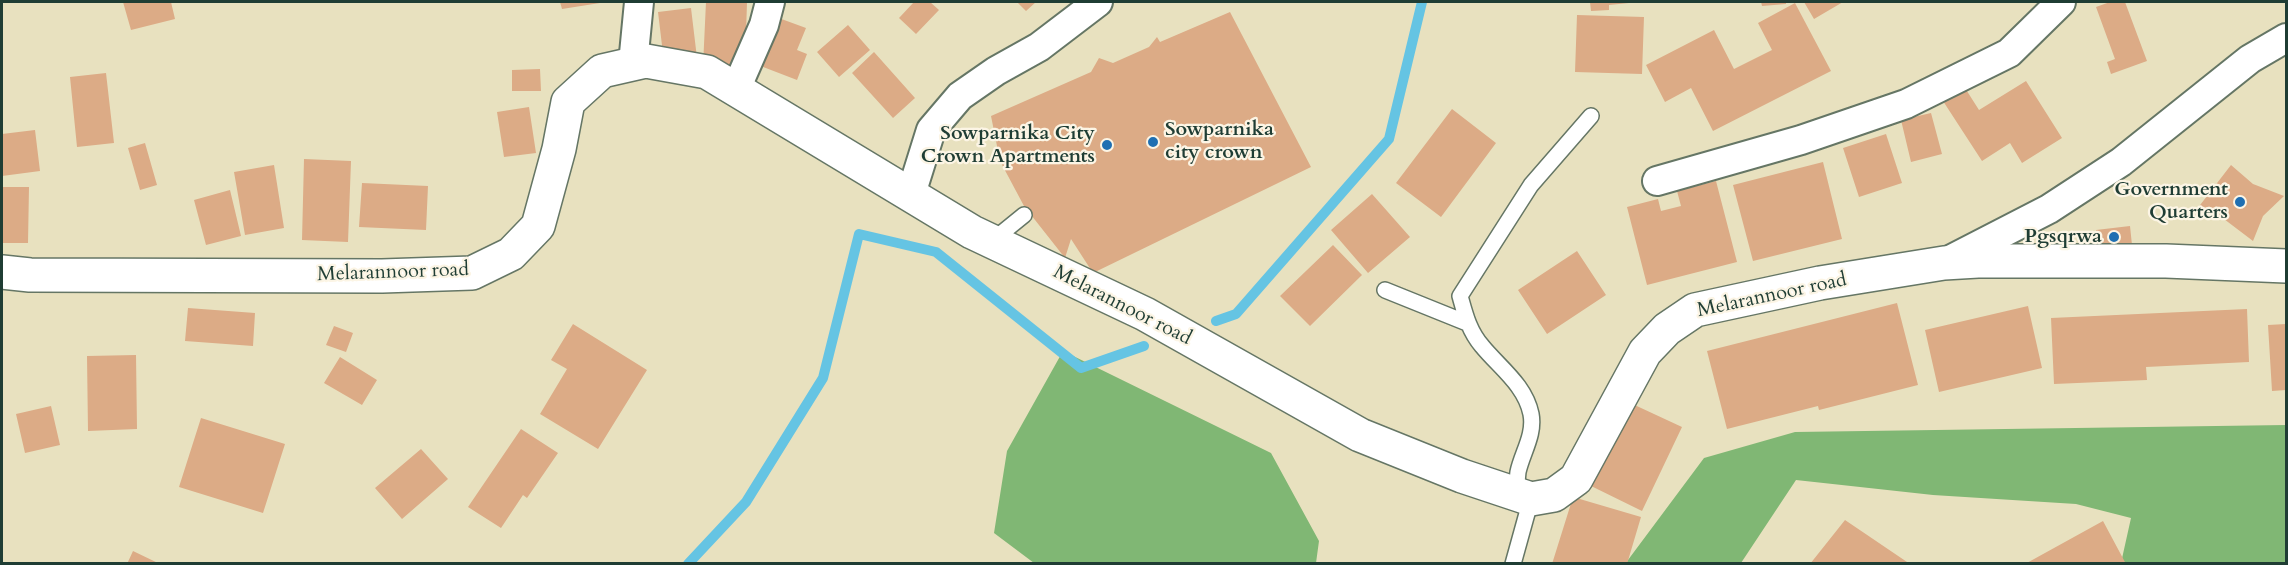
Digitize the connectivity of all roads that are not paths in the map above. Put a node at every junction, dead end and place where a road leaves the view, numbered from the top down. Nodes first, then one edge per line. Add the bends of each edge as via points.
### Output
1 (639, 2) edge
2 (770, 2) edge
3 (1098, 2) edge
4 (2061, 2) edge
5 (2286, 38) edge
6 (633, 64) junction
7 (736, 89) junction
8 (1590, 116) dead end
9 (1657, 181) dead end
10 (911, 194) junction
11 (1024, 215) dead end
12 (992, 241) junction
13 (1944, 263) junction
14 (2286, 266) edge
15 (2, 272) edge
16 (1385, 290) dead end
17 (1467, 323) junction
18 (1523, 497) junction
19 (1514, 564) edge

1 - 6 street
2 - 7 street
3 - 10 street via 1039,47 960,96 931,130
4 - 9 street via 2009,53 1906,104 1801,140
5 - 13 street via 2250,59 2112,168 2049,209
6 - 7 street, Melarannoor road via 646,61 707,72
6 - 15 street, Melarannoor road via 602,71 568,102 538,226 511,254 472,273 371,276
7 - 10 street, Melarannoor road
8 - 17 lane via 1531,185 1471,276 1460,296
10 - 12 street, Melarannoor road
11 - 12 lane
12 - 18 street, Melarannoor road via 1145,314 1360,435
13 - 14 street, Melarannoor road via 2166,261
13 - 18 street, Melarannoor road via 1695,310 1667,329 1645,352 1576,479 1554,495
16 - 17 lane
17 - 18 lane via 1522,393 1531,415 1529,442 1518,471
18 - 19 lane

